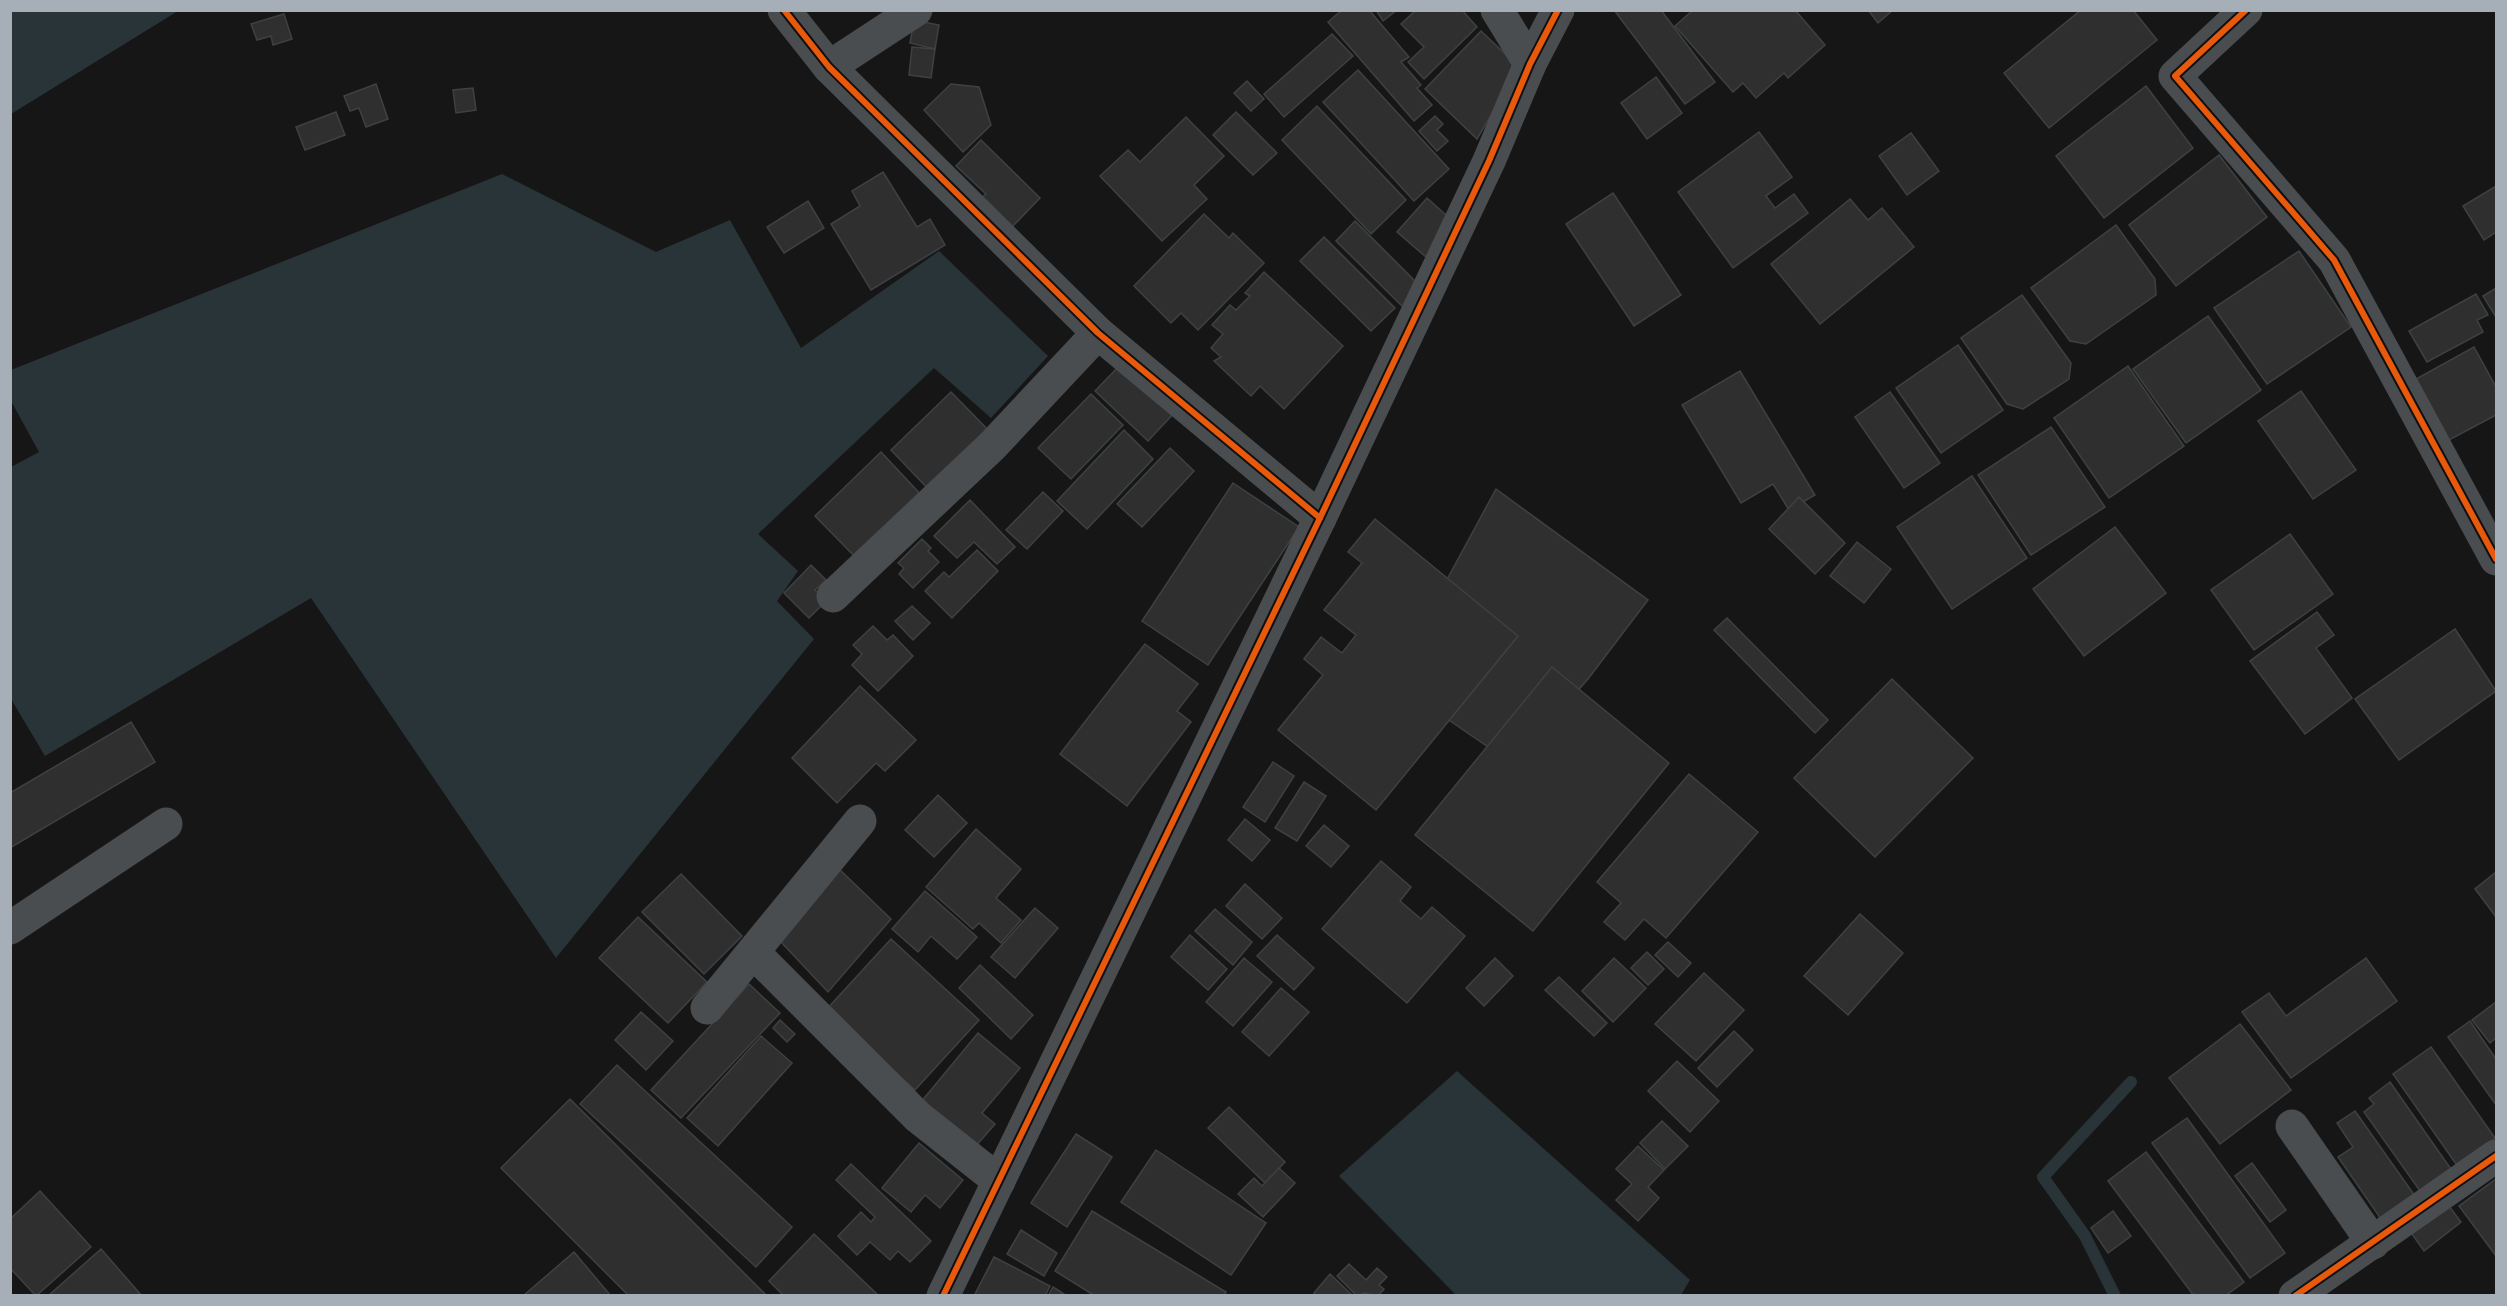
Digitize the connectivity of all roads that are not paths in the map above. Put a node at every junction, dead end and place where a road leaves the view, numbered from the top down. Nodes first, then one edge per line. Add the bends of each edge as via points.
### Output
1 (784, 10) edge
2 (916, 10) edge
3 (1497, 10) edge
4 (1558, 10) edge
5 (2246, 10) edge
6 (1530, 64) junction
7 (829, 67) junction
8 (1098, 333) junction
9 (1320, 518) junction
10 (2496, 559) edge
11 (833, 596) dead end
12 (860, 821) dead end
13 (166, 824) dead end
14 (10, 928) edge
15 (753, 952) junction
16 (707, 1008) dead end
17 (2292, 1126) dead end
18 (2496, 1156) edge
19 (999, 1181) junction
20 (2373, 1242) junction
21 (943, 1296) edge
22 (2295, 1296) edge

1 - 7 street
2 - 7 street
3 - 6 street
4 - 6 street
5 - 10 street via 2175,76 2334,260
6 - 9 street via 1489,161
7 - 8 street
8 - 9 street
8 - 11 street via 992,446
9 - 19 street
12 - 15 street
13 - 14 street
15 - 16 street
15 - 19 street via 918,1117
17 - 20 street
18 - 20 street
19 - 21 street
20 - 22 street

